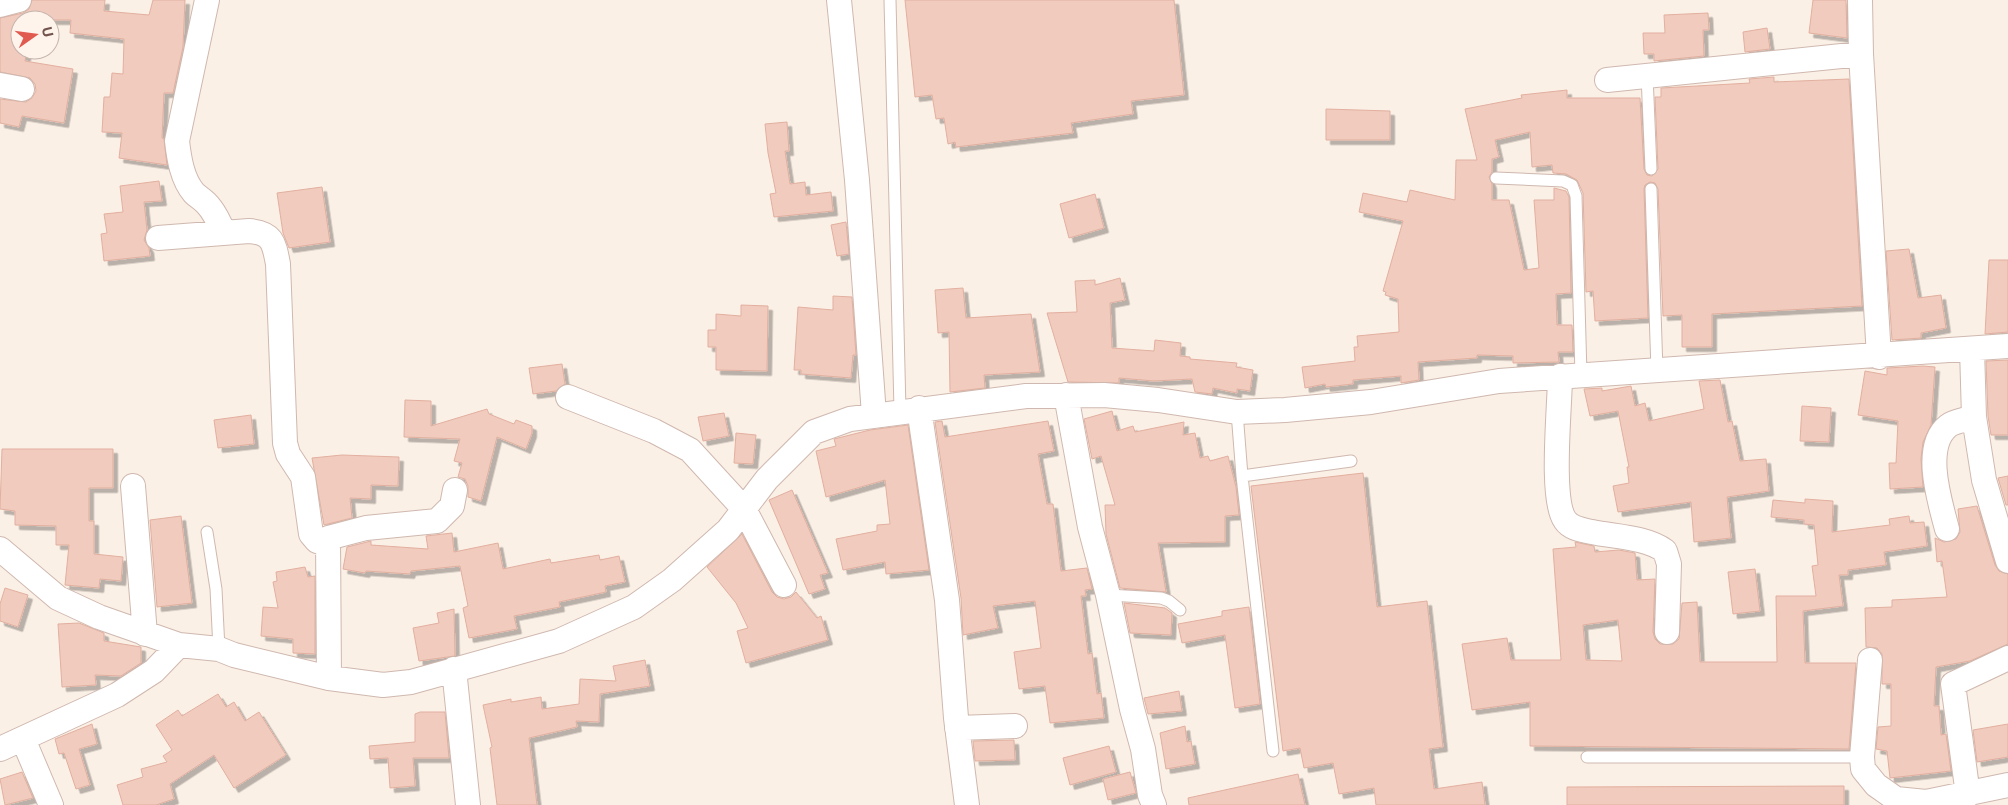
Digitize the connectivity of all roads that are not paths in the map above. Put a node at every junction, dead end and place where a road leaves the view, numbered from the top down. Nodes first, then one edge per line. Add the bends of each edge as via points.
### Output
1 (18, 0) edge
2 (207, 0) edge
3 (839, 0) edge
4 (890, 0) edge
5 (1860, 0) edge
6 (0, 5) edge
7 (1861, 54) junction
8 (1647, 75) junction
9 (1607, 80) dead end
10 (1651, 169) dead end
11 (1496, 178) dead end
12 (1651, 189) dead end
13 (224, 232) junction
14 (158, 238) dead end
15 (2008, 346) edge
16 (1972, 349) junction
17 (1879, 357) junction
18 (1656, 371) junction
19 (1571, 376) junction
20 (1066, 395) junction
21 (568, 397) dead end
22 (910, 409) junction
23 (1237, 412) junction
24 (874, 415) junction
25 (1974, 418) junction
26 (1351, 461) dead end
27 (1242, 476) junction
28 (133, 486) dead end
29 (455, 490) dead end
30 (744, 509) junction
31 (1947, 529) dead end
32 (207, 532) dead end
33 (327, 544) junction
34 (0, 550) edge
35 (2008, 561) edge
36 (784, 586) dead end
37 (1108, 595) junction
38 (1180, 610) dead end
39 (1667, 632) dead end
40 (145, 634) junction
41 (179, 645) junction
42 (219, 649) junction
43 (2008, 658) edge
44 (1870, 660) dead end
45 (454, 669) junction
46 (329, 678) junction
47 (1015, 726) dead end
48 (957, 728) junction
49 (23, 740) junction
50 (0, 749) edge
51 (1273, 750) dead end
52 (1587, 757) dead end
53 (1862, 757) junction
54 (2008, 785) edge
55 (1968, 795) junction
56 (1926, 804) edge
57 (51, 805) edge
58 (468, 805) edge
59 (967, 805) edge
60 (1154, 805) edge

1 - 6 street
2 - 13 street via 177,141 185,177 193,192 216,216
3 - 24 street via 858,180
4 - 22 lane
5 - 7 street
7 - 8 street
7 - 17 street
8 - 9 street
8 - 10 lane
11 - 19 lane via 1563,181 1572,185 1576,196
12 - 18 lane
13 - 14 street
13 - 33 street via 262,232 273,242 278,264 285,443 303,477 311,534 317,541
15 - 16 street
16 - 17 street
16 - 25 street
17 - 18 street
18 - 19 street
19 - 23 street via 1499,381 1371,402
19 - 39 street via 1557,483 1558,503 1565,520 1576,528 1651,544 1665,552 1669,564
20 - 22 street via 1026,396
20 - 23 street via 1158,400
20 - 37 street via 1090,527
21 - 30 street via 654,431 690,450
22 - 24 street
22 - 48 street via 947,600
23 - 27 lane
24 - 30 street via 850,419 814,432
25 - 31 street via 1950,424 1936,443 1937,495
25 - 35 street via 1984,480
26 - 27 lane
27 - 51 lane
28 - 40 street
29 - 33 street via 452,506 438,521 366,528 332,536
30 - 36 street
30 - 45 street via 721,536 672,580 634,607 559,641
32 - 42 lane via 216,589
33 - 46 street
34 - 40 street via 58,598
37 - 38 lane via 1161,598
37 - 60 street
40 - 41 street
41 - 42 street
41 - 49 street via 154,671 117,695
42 - 46 street
43 - 55 street via 1953,684
44 - 53 street
45 - 46 street via 412,682 383,686
45 - 58 street
47 - 48 street
48 - 59 street
49 - 50 street
49 - 57 street
52 - 53 lane
53 - 56 street via 1863,769 1876,785 1896,799
54 - 55 street
55 - 56 street

